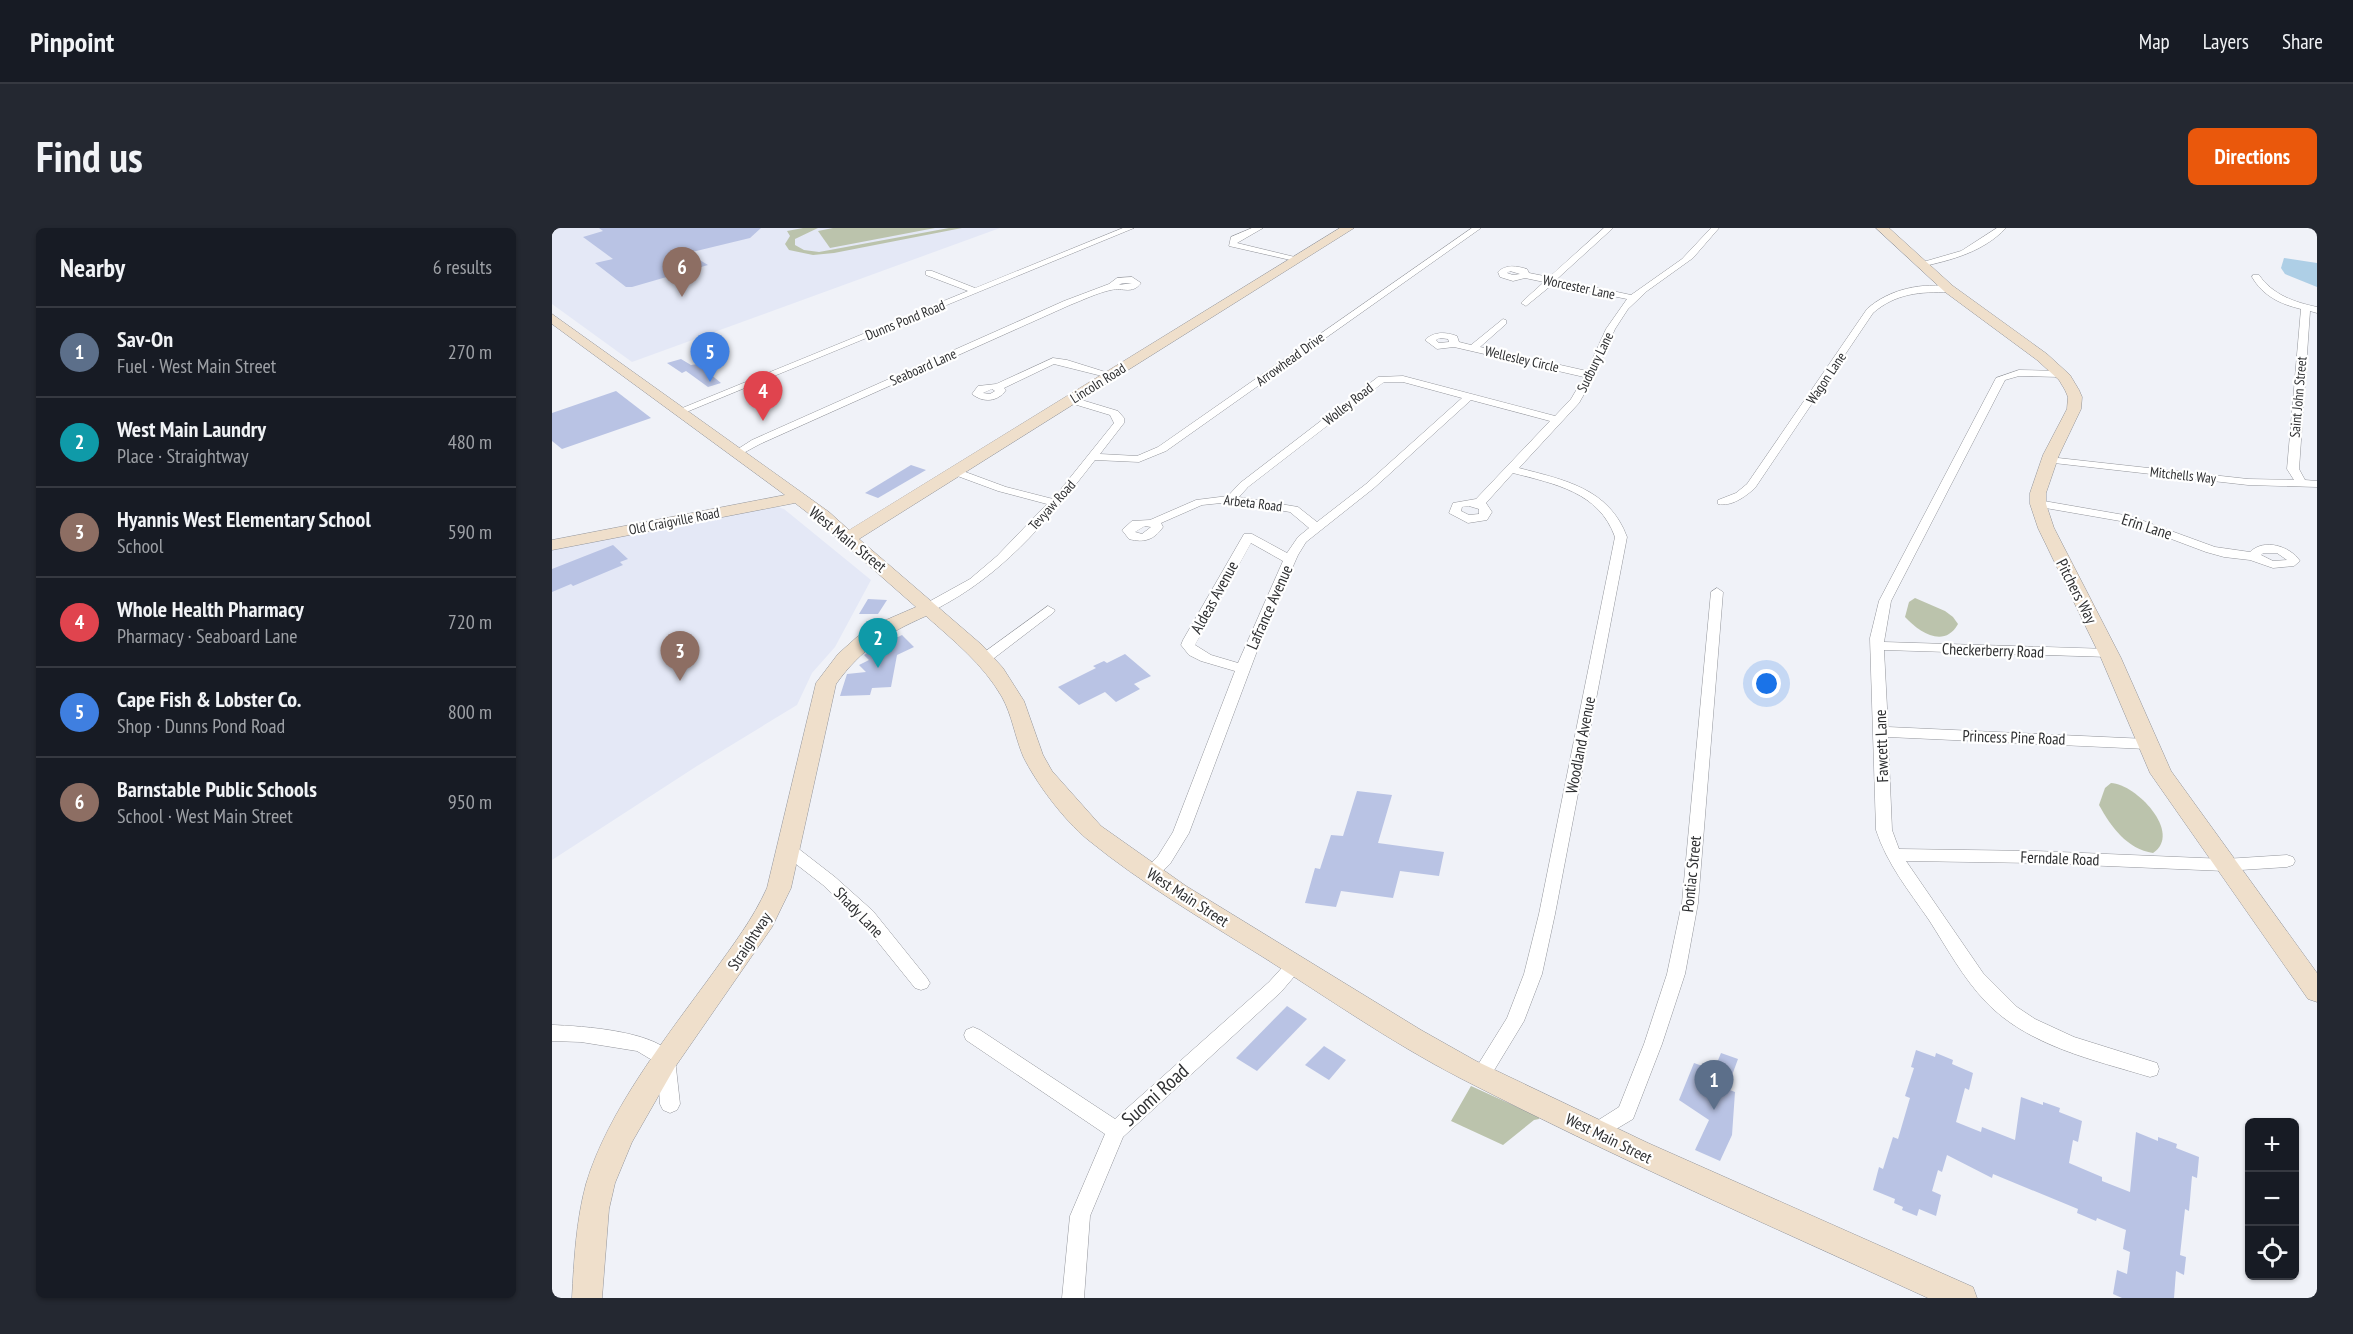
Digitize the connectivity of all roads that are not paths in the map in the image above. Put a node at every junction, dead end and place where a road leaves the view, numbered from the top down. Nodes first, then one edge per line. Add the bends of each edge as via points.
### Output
1 (1130, 228) edge
2 (1259, 228) edge
3 (1348, 228) edge
4 (1477, 228) edge
5 (1609, 228) edge
6 (1715, 228) edge
7 (1882, 228) edge
8 (2002, 228) edge
9 (1296, 260) junction
10 (1920, 264) junction
11 (929, 273) dead end
12 (1525, 276) dead end
13 (2256, 277) dead end
14 (1550, 281) junction
15 (1113, 286) dead end
16 (1949, 289) junction
17 (976, 291) junction
18 (1633, 298) junction
19 (1526, 303) dead end
20 (2306, 308) junction
21 (2317, 310) edge
22 (552, 318) edge
23 (1503, 322) dead end
24 (1454, 344) dead end
25 (1473, 348) junction
26 (2060, 374) junction
27 (1110, 375) junction
28 (1590, 375) junction
29 (997, 387) dead end
30 (1468, 397) junction
31 (1071, 400) junction
32 (680, 411) junction
33 (1558, 420) junction
34 (736, 454) junction
35 (1094, 458) junction
36 (2049, 460) junction
37 (1511, 469) junction
38 (956, 472) junction
39 (2301, 483) junction
40 (2317, 484) edge
41 (797, 498) junction
42 (1231, 499) junction
43 (1722, 502) dead end
44 (1055, 503) junction
45 (1479, 503) dead end
46 (2038, 504) junction
47 (1152, 523) dead end
48 (1316, 528) junction
49 (848, 538) junction
50 (552, 545) edge
51 (2253, 556) dead end
52 (1290, 560) junction
53 (1717, 592) dead end
54 (928, 608) junction
55 (1048, 610) dead end
56 (1877, 646) junction
57 (2109, 653) junction
58 (984, 659) junction
59 (1243, 669) junction
60 (1881, 732) junction
61 (2147, 744) junction
62 (789, 850) junction
63 (1895, 855) junction
64 (2287, 861) dead end
65 (2225, 865) junction
66 (1150, 873) junction
67 (1295, 965) junction
68 (921, 983) dead end
69 (2317, 992) edge
70 (552, 1033) edge
71 (973, 1035) dead end
72 (666, 1059) junction
73 (2150, 1069) dead end
74 (1480, 1076) junction
75 (670, 1104) dead end
76 (1116, 1131) junction
77 (1596, 1132) junction
78 (587, 1298) edge
79 (1073, 1298) edge
80 (1962, 1298) edge

1 - 17 street, Dunns Pond Road
2 - 9 street via 1234,239 1232,244
3 - 9 main road, Lincoln Road
4 - 35 street, Arrowhead Drive via 1162,450 1138,459
5 - 14 street
6 - 18 street, Sudbury Lane via 1688,259
7 - 10 main road
8 - 10 street via 1964,255
9 - 27 main road, Lincoln Road
10 - 16 main road
11 - 17 street
12 - 14 street, Worcester Lane
13 - 20 street via 2268,292
14 - 18 street, Worcester Lane
14 - 19 street
15 - 34 street, Seaboard Lane via 833,407
16 - 26 main road
16 - 43 street, Wagon Lane via 1902,293 1880,301 1751,486
17 - 32 street, Dunns Pond Road
18 - 28 street, Sudbury Lane via 1611,327
20 - 21 street
20 - 39 street, Saint John Street via 2292,469
22 - 32 main road, West Main Street
23 - 25 street
24 - 25 street, Wellesley Circle
25 - 28 street, Wellesley Circle
26 - 36 main road via 2072,390 2076,405
26 - 56 street, Fawcett Lane via 2019,373 2001,378 1885,601
27 - 29 street via 1053,362
27 - 31 main road, Lincoln Road
28 - 33 street, Sudbury Lane via 1579,396
30 - 33 street, Wolley Road
30 - 42 street, Wolley Road via 1403,380 1378,381 1244,484
30 - 48 street, Lafrance Avenue via 1370,486
31 - 35 street, Tevyaw Road via 1104,409 1119,418
31 - 38 main road, Lincoln Road
32 - 34 main road, West Main Street
33 - 37 street, Sudbury Lane
34 - 41 main road, West Main Street
35 - 44 street, Tevyaw Road
36 - 39 street, Mitchells Way via 2248,482
36 - 46 main road
37 - 45 street, Sudbury Lane
37 - 74 street, Woodland Avenue via 1590,497 1616,520 1621,537 1533,974 1515,1021
38 - 44 street
38 - 49 main road, Lincoln Road
39 - 40 street, Mitchells Way
41 - 49 main road, West Main Street
41 - 50 main road, Old Craigville Road
42 - 47 street, Arbeta Road via 1200,502
42 - 48 street, Arbeta Road via 1294,509
44 - 54 street, Tevyaw Road via 989,571
46 - 51 street, Erin Lane via 2130,519 2229,556
46 - 57 main road, Pitchers Way via 2052,542
48 - 52 street, Lafrance Avenue via 1302,540
49 - 54 main road, West Main Street
52 - 59 street, Lafrance Avenue
52 - 59 street, Aldeas Avenue via 1248,537 1190,640 1188,645 1194,652
53 - 77 street, Pontiac Street via 1690,903 1676,974 1626,1113
54 - 58 main road, West Main Street
54 - 62 main road, Straightway via 869,638 845,658 826,683
55 - 58 street
56 - 57 street, Checkerberry Road
56 - 60 street, Fawcett Lane
57 - 61 main road, Pitchers Way
58 - 66 main road, West Main Street via 1014,702 1033,755 1055,790 1093,832
59 - 66 street, Lafrance Avenue via 1180,833 1164,861
60 - 61 street, Princess Pine Road
60 - 63 street, Fawcett Lane via 1884,830
61 - 65 main road, Pitchers Way via 2167,783
62 - 68 street, Shady Lane via 867,916
62 - 72 main road, Straightway via 779,888 764,920
63 - 65 street, Ferndale Road
63 - 73 street, Fawcett Lane via 1982,984 2004,1006 2058,1038
64 - 65 street, Ferndale Road
65 - 69 main road, Pitchers Way
66 - 67 main road, West Main Street
67 - 74 main road, West Main Street
67 - 76 street, Suomi Road
70 - 72 street via 641,1044
71 - 76 street
72 - 75 street
72 - 78 main road, Straightway via 630,1116 601,1183 591,1235
74 - 77 main road, West Main Street
76 - 79 street, Suomi Road via 1080,1216
77 - 80 main road, West Main Street

